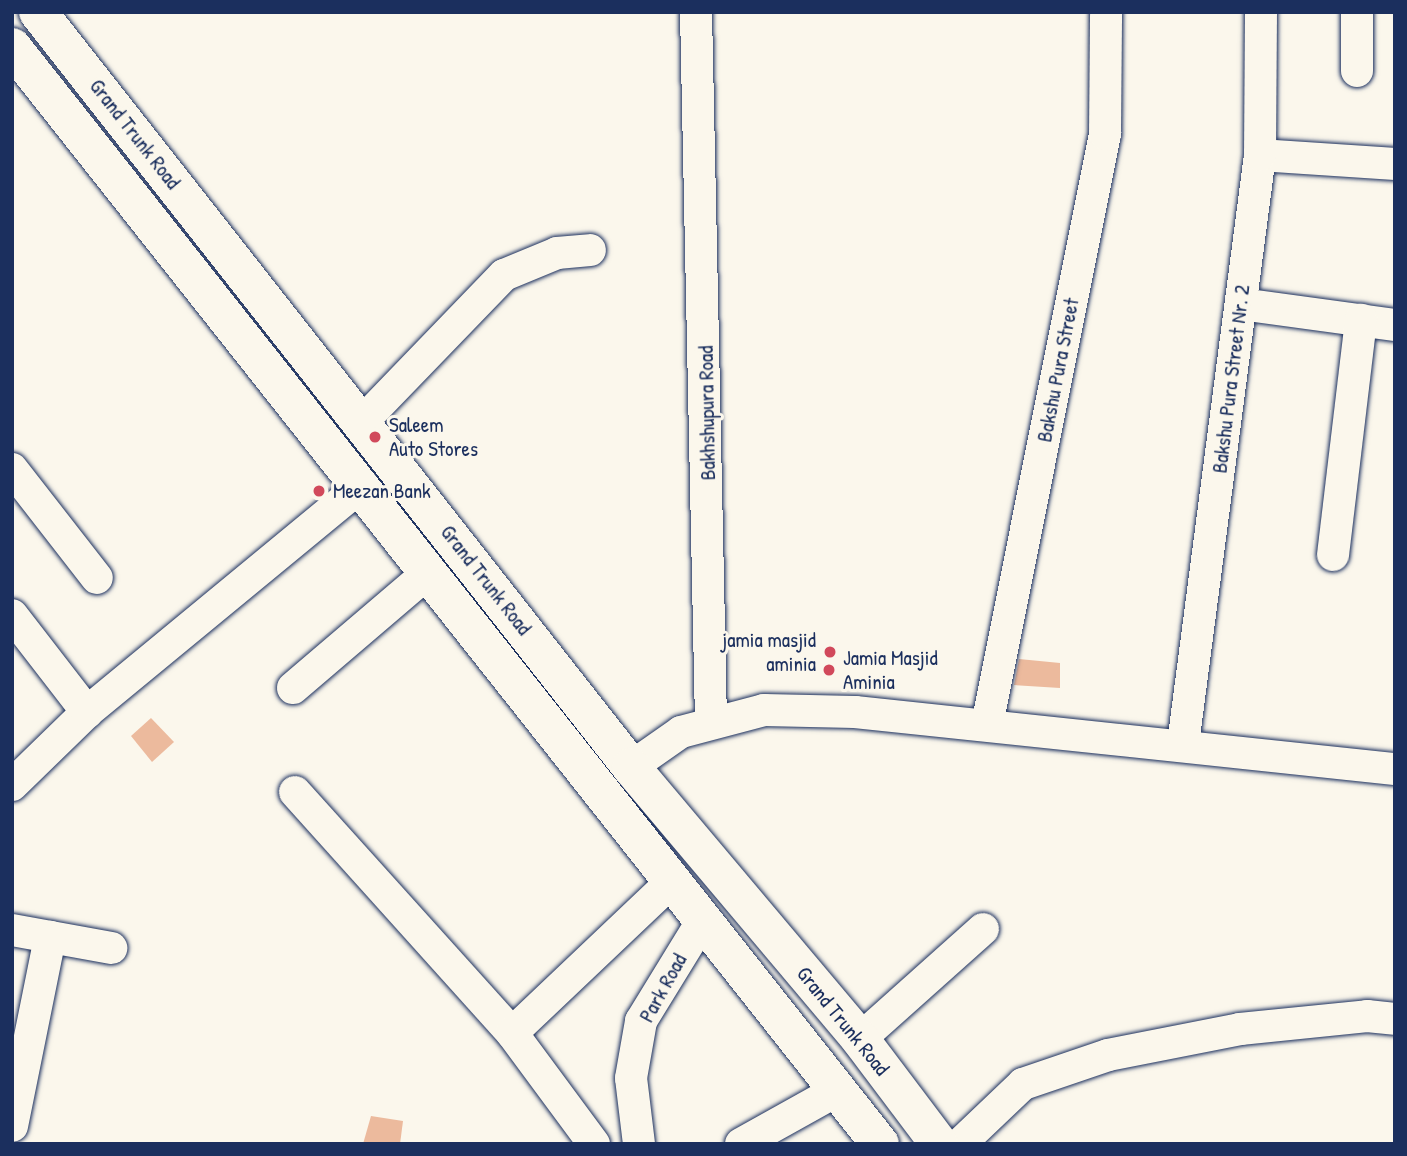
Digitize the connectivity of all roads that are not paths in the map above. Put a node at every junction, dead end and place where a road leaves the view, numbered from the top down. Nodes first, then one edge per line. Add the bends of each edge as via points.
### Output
1 (38, 12) edge
2 (696, 12) edge
3 (1106, 12) edge
4 (1261, 12) edge
5 (1357, 12) edge
6 (12, 47) edge
7 (1357, 71) dead end
8 (1261, 155) junction
9 (1395, 164) edge
10 (180, 190) junction
11 (145, 214) junction
12 (590, 250) dead end
13 (1241, 304) junction
14 (1361, 320) junction
15 (1395, 325) edge
16 (363, 421) junction
17 (12, 469) edge
18 (362, 485) junction
19 (1333, 555) dead end
20 (430, 571) junction
21 (97, 578) dead end
22 (12, 615) edge
23 (293, 688) dead end
24 (87, 712) junction
25 (711, 720) junction
26 (987, 725) junction
27 (1183, 744) junction
28 (631, 767) junction
29 (1395, 769) edge
30 (12, 785) edge
31 (295, 792) dead end
32 (671, 882) junction
33 (703, 920) junction
34 (983, 929) dead end
35 (12, 930) edge
36 (50, 937) junction
37 (111, 948) dead end
38 (1395, 1019) edge
39 (512, 1033) junction
40 (860, 1039) junction
41 (840, 1089) junction
42 (12, 1126) edge
43 (743, 1143) edge
44 (594, 1144) edge
45 (639, 1144) edge
46 (880, 1144) edge
47 (939, 1144) edge
48 (960, 1144) edge

1 - 10 main road, Grand Trunk Road
2 - 25 street, Bakhshupura Road
3 - 26 street, Bakshu Pura Street via 1105,134
4 - 8 street, Bakshu Pura Street Nr. 2
5 - 7 street
6 - 11 main road, Grand Trunk Road
8 - 9 street
8 - 13 street, Bakshu Pura Street Nr. 2
10 - 11 main road
10 - 16 main road, Grand Trunk Road
11 - 18 main road, Grand Trunk Road
12 - 16 street via 557,253 504,275
13 - 14 street
13 - 27 street, Bakshu Pura Street Nr. 2
14 - 15 street
14 - 19 street
16 - 28 main road, Grand Trunk Road
17 - 21 street
18 - 20 main road, Grand Trunk Road
18 - 24 street
20 - 23 street
20 - 32 main road, Grand Trunk Road
22 - 24 street
24 - 30 street
25 - 26 street via 765,710 855,712
25 - 28 street via 681,732
26 - 27 street
27 - 29 street
28 - 40 main road, Grand Trunk Road
31 - 39 street
32 - 33 main road, Grand Trunk Road
32 - 39 street
33 - 41 main road, Grand Trunk Road
33 - 45 street, Park Road via 642,1021 631,1078
34 - 40 street
35 - 36 street
36 - 37 street
36 - 42 street
38 - 48 street via 1367,1016 1240,1029 1108,1055 1023,1084
39 - 44 street
40 - 47 main road, Grand Trunk Road
41 - 43 street
41 - 46 main road, Grand Trunk Road

